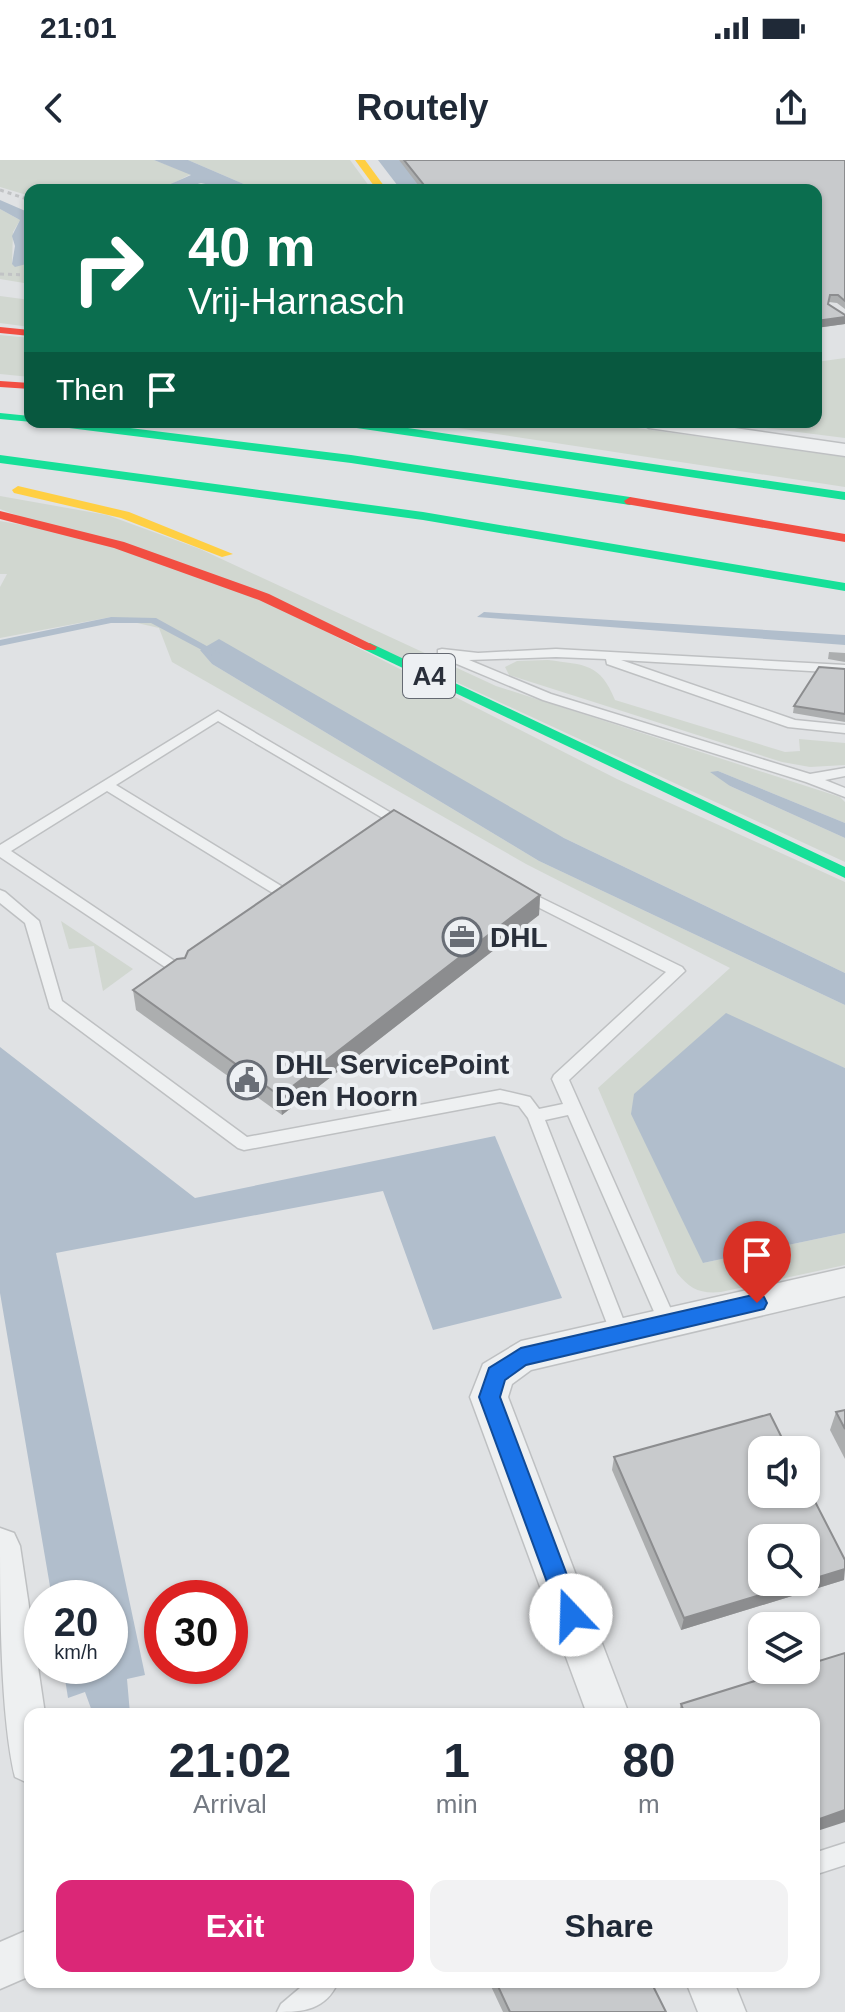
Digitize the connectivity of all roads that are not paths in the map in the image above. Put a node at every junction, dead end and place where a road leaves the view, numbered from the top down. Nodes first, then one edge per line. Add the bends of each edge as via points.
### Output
1 (360, 160) edge
2 (378, 184) edge
3 (0, 330) edge
4 (24, 332) edge
5 (0, 384) edge
6 (24, 386) edge
7 (0, 416) edge
8 (24, 418) edge
9 (107, 428) edge
10 (387, 428) edge
11 (691, 428) edge
12 (845, 450) edge
13 (0, 459) edge
14 (621, 460) junction
15 (0, 488) edge
16 (845, 496) edge
17 (845, 505) edge
18 (0, 515) edge
19 (845, 538) edge
20 (240, 560) dead end
21 (845, 587) edge
22 (595, 656) junction
23 (845, 669) edge
24 (845, 729) edge
25 (845, 772) edge
26 (811, 779) junction
27 (107, 785) junction
28 (845, 793) edge
29 (420, 834) edge
30 (845, 873) edge
31 (515, 889) edge
32 (0, 895) edge
33 (286, 895) edge
34 (180, 972) edge
35 (573, 1108) junction
36 (535, 1116) junction
37 (845, 1282) edge
38 (668, 1323) junction
39 (620, 1334) junction
40 (0, 1546) edge
41 (606, 1708) edge
42 (24, 1719) edge
43 (845, 1854) edge
44 (820, 1862) edge
45 (24, 1955) edge
46 (0, 1966) edge
47 (319, 1988) edge
48 (712, 1988) edge
49 (289, 2012) edge
50 (722, 2012) edge

1 - 2 main road
3 - 4 main road
5 - 6 main road
7 - 8 main road
9 - 19 main road via 571,491
10 - 14 main road
11 - 12 street
13 - 21 main road via 214,484 599,542
14 - 16 main road
14 - 17 main road
15 - 20 main road via 95,505 163,526
18 - 30 main road, A4 via 119,545 264,597
22 - 23 lane, A4
22 - 24 lane, A4 via 793,724
22 - 26 lane, A4 via 478,657 435,650 547,697
25 - 26 lane, A4
26 - 28 lane, A4
27 - 29 lane via 218,715
27 - 33 lane
27 - 34 lane via 1,851
31 - 35 lane via 677,971 560,1079
32 - 36 lane via 32,921 55,1004 244,1144 500,1096 524,1101
35 - 36 lane
35 - 38 lane
36 - 39 lane
37 - 38 street
38 - 39 street
39 - 41 street via 521,1357 496,1375 489,1397
40 - 42 street
43 - 44 lane
45 - 46 street
47 - 49 lane
48 - 50 street

